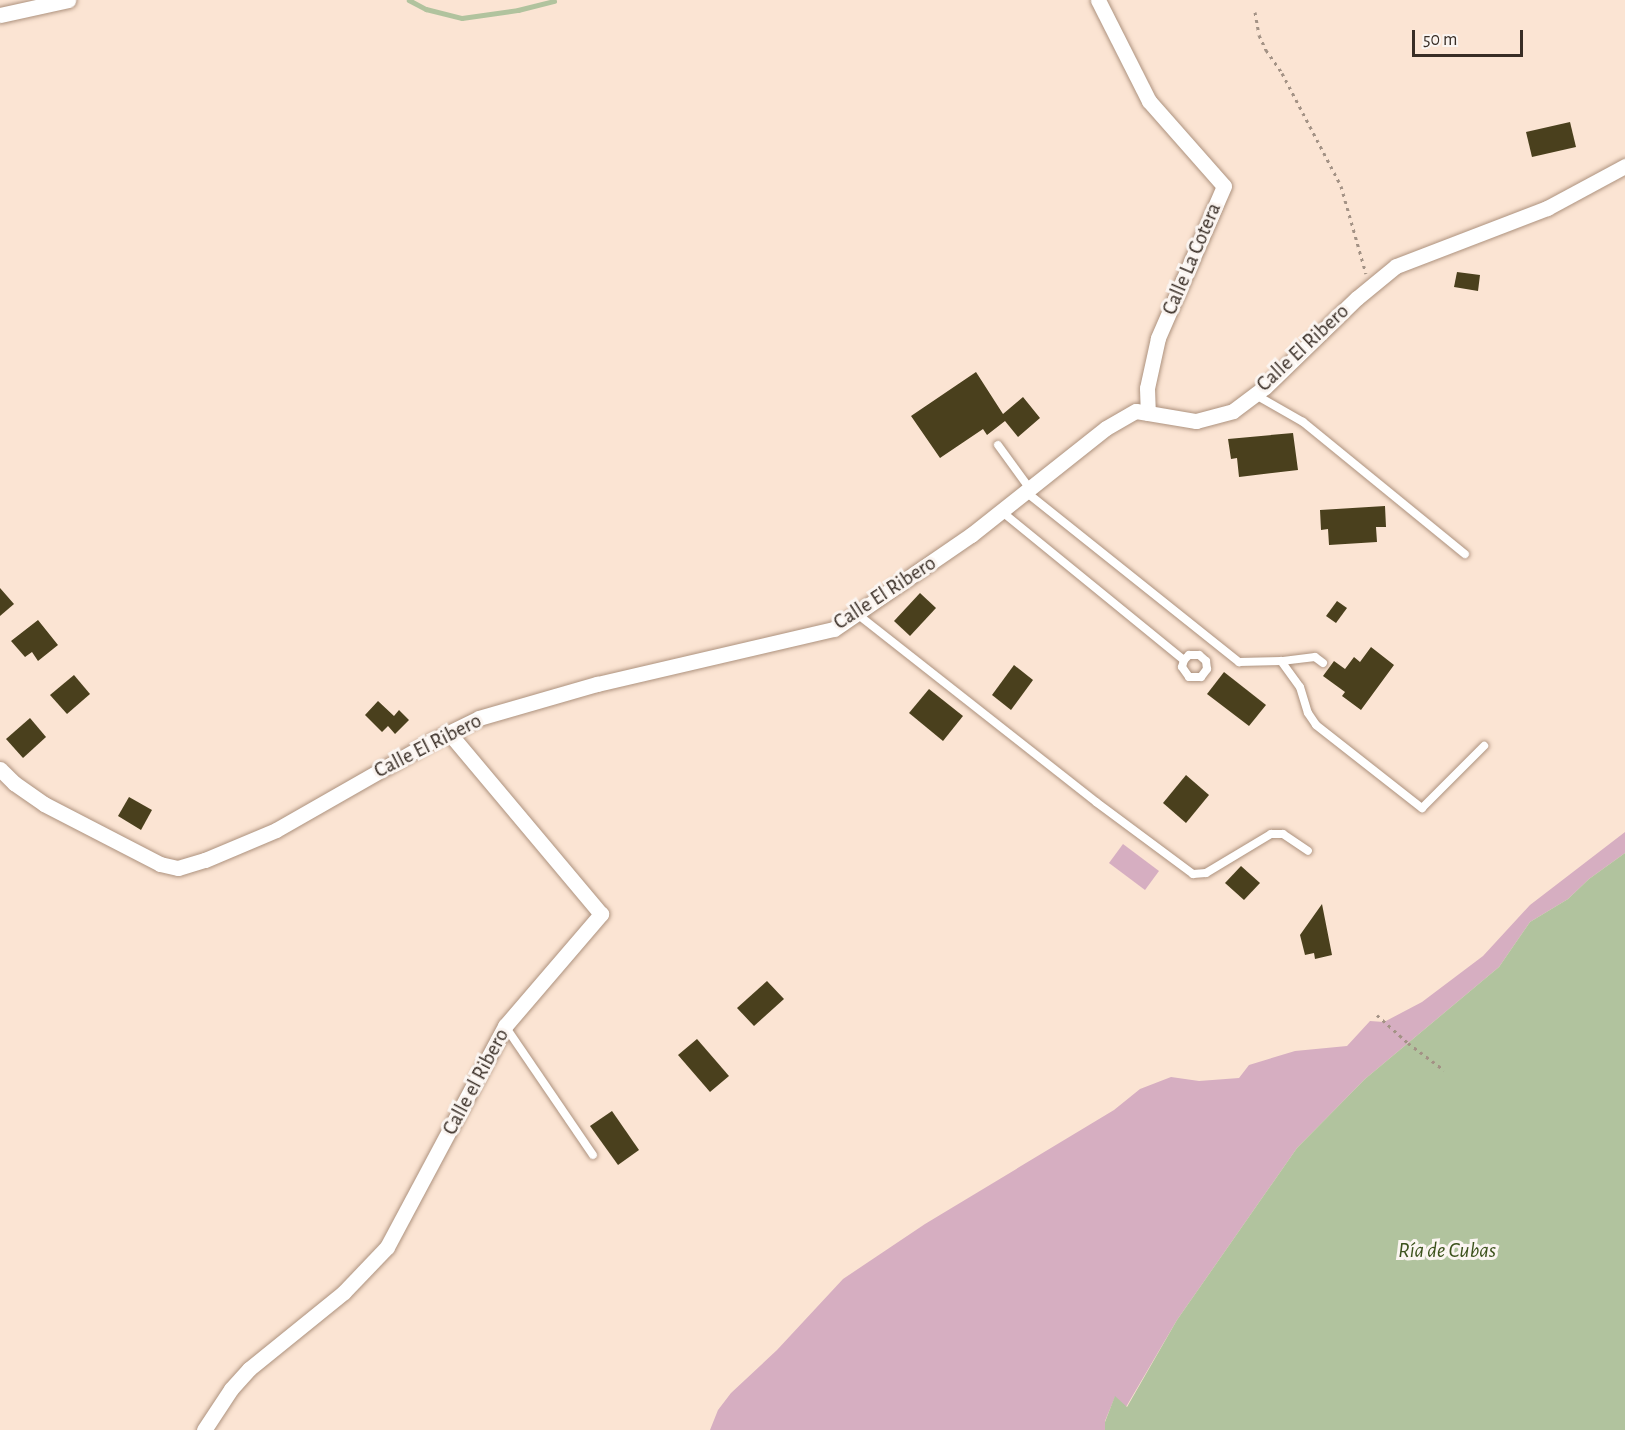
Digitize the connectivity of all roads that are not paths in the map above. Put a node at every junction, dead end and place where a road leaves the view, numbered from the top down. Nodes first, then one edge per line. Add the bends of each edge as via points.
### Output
1 (68, 0) edge
2 (1098, 0) edge
3 (0, 15) edge
4 (1625, 166) edge
5 (1254, 394) junction
6 (1149, 413) junction
7 (998, 446) dead end
8 (1028, 490) junction
9 (1001, 511) junction
10 (1465, 554) dead end
11 (856, 613) junction
12 (1184, 660) dead end
13 (1281, 661) junction
14 (1323, 663) dead end
15 (449, 732) junction
16 (1484, 746) dead end
17 (0, 769) edge
18 (1308, 851) dead end
19 (505, 1026) junction
20 (593, 1155) dead end
21 (204, 1430) edge

1 - 3 street
2 - 6 street, Calle La Cotera via 1149,101 1224,186 1158,338 1147,388
4 - 5 street, Calle El Ribero via 1547,208 1396,266
5 - 6 street, Calle El Ribero via 1233,411 1196,421
5 - 10 lane via 1303,422
6 - 8 street, Calle El Ribero via 1136,411 1106,429
7 - 8 lane
8 - 9 street, Calle El Ribero
8 - 13 lane via 1239,662
9 - 11 street, Calle El Ribero
9 - 12 lane
11 - 15 street, Calle El Ribero via 834,629 597,684 479,718
11 - 18 lane via 1193,874 1206,873 1271,834 1283,834
13 - 14 lane via 1315,657
13 - 16 lane via 1300,687 1316,725 1422,808
15 - 17 street, Calle El Ribero via 276,830 178,868 160,864 44,804
15 - 19 street, Calle el Ribero via 601,914
19 - 20 lane
19 - 21 street, Calle el Ribero via 387,1246 344,1292 249,1369

